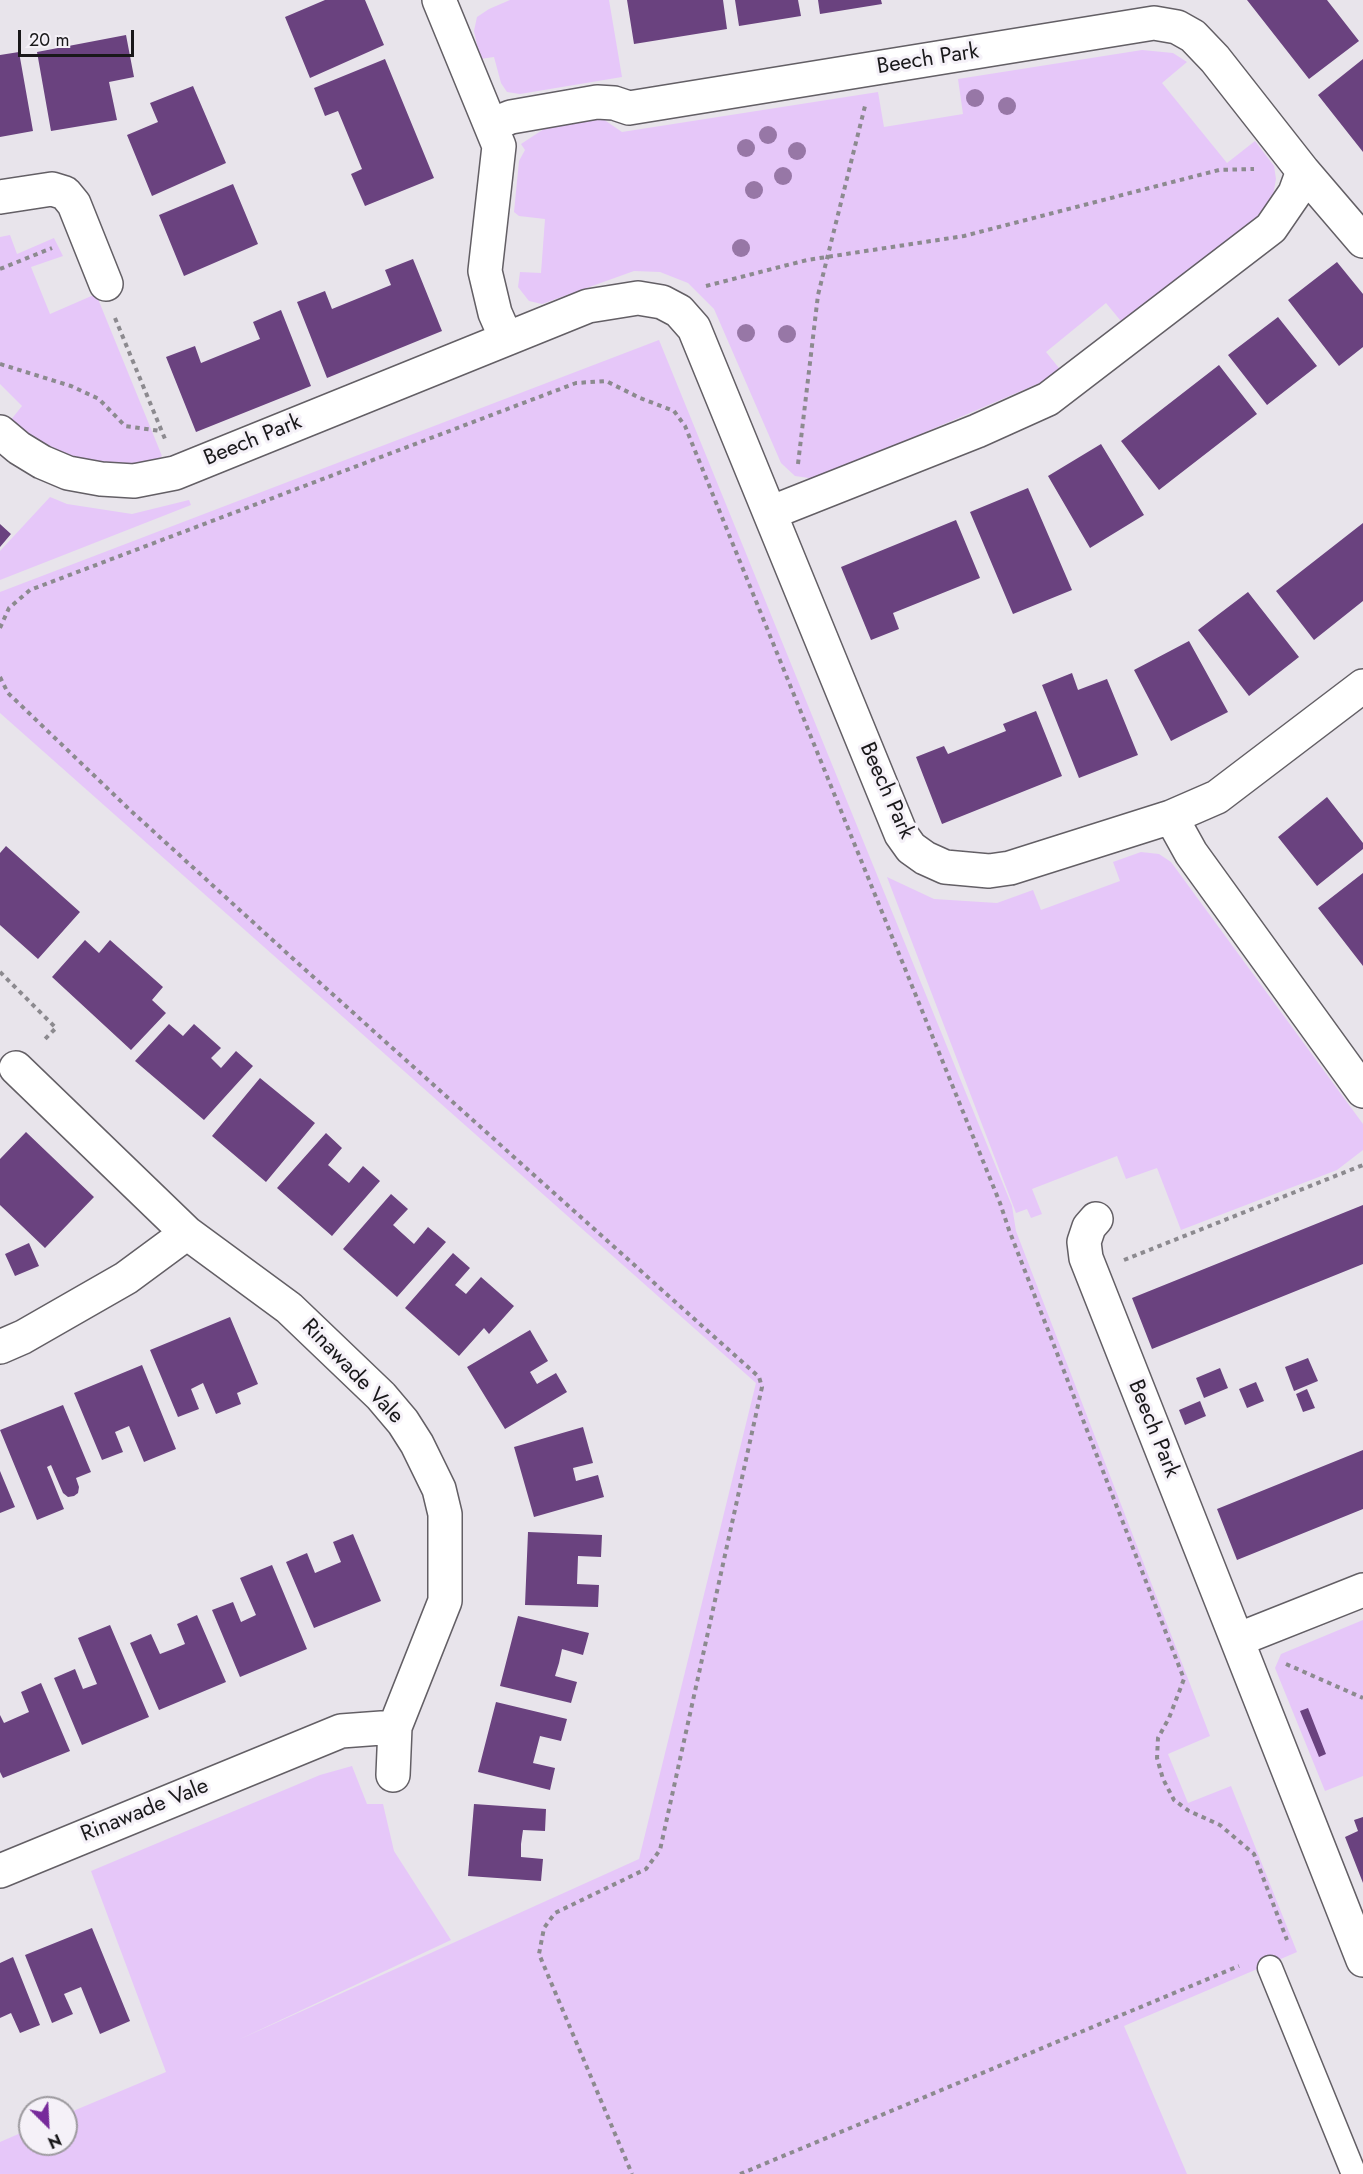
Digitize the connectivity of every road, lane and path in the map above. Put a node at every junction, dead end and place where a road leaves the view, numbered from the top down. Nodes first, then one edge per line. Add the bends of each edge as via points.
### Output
1 (439, 0) edge
2 (868, 69) junction
3 (491, 125) junction
4 (1303, 171) junction
5 (0, 197) edge
6 (86, 234) junction
7 (1363, 241) edge
8 (827, 258) junction
9 (0, 269) edge
10 (106, 284) joint
11 (680, 311) junction
12 (506, 338) junction
13 (0, 364) edge
14 (0, 432) edge
15 (162, 432) junction
16 (178, 471) junction
17 (808, 498) junction
18 (770, 513) junction
19 (0, 628) edge
20 (0, 677) edge
21 (1363, 686) edge
22 (1171, 816) junction
23 (0, 972) edge
24 (16, 1068) joint
25 (1363, 1091) edge
26 (1363, 1165) edge
27 (1096, 1219) dead end
28 (187, 1233) junction
29 (1092, 1273) junction
30 (0, 1347) edge
31 (1363, 1590) edge
32 (1237, 1640) junction
33 (1363, 1698) edge
34 (395, 1727) junction
35 (393, 1775) dead end
36 (0, 1871) edge
37 (1363, 1958) edge
38 (1270, 1968) junction
39 (632, 2174) edge
40 (740, 2174) edge
41 (1354, 2174) edge

1 - 3 street
2 - 3 street, Beech Park via 629,108 597,102 511,117
2 - 4 street, Beech Park via 1154,23 1178,27 1193,36 1215,59
2 - 8 path via 870,87
3 - 12 street via 499,146 484,271
4 - 7 street, Beech Park
4 - 8 path via 1218,170 964,236
4 - 17 street via 1295,193 1271,228 1048,399
5 - 6 street via 52,189 65,193
6 - 9 path
6 - 10 street
8 - 11 path via 696,289
8 - 17 path via 818,295 797,471
10 - 15 path via 110,294 106,296
11 - 12 street, Beech Park via 662,302 638,298 603,303
11 - 18 street, Beech Park via 694,328
12 - 16 street, Beech Park
13 - 15 path via 99,399 125,426
14 - 16 street, Beech Park via 42,462 68,473 134,481
15 - 16 path
17 - 18 street
18 - 22 street, Beech Park via 901,834 911,848 945,867 989,872
19 - 38 path via 9,608 30,590 576,383 606,381 674,411 686,426 1000,1203 1184,1679 1158,1738 1162,1779 1174,1800 1220,1825 1254,1854 1288,1940
20 - 39 path via 8,693 139,818 759,1377 762,1387 660,1850 646,1869 555,1913 544,1928 539,1954
21 - 22 street, Beech Park via 1217,797
22 - 25 street via 1191,853
23 - 24 path via 56,1028
24 - 28 street, Rinawade Vale
26 - 29 path
27 - 29 street, Beech Park via 1084,1242
28 - 30 street via 126,1278
28 - 34 street, Rinawade Vale via 289,1308 381,1396 403,1422 439,1489 444,1514 445,1601
29 - 32 street, Beech Park
31 - 32 street
32 - 33 path
32 - 37 street, Beech Park
34 - 35 street, Rinawade Vale
34 - 36 street, Rinawade Vale via 341,1731
38 - 40 path via 1246,1964
38 - 41 lane

